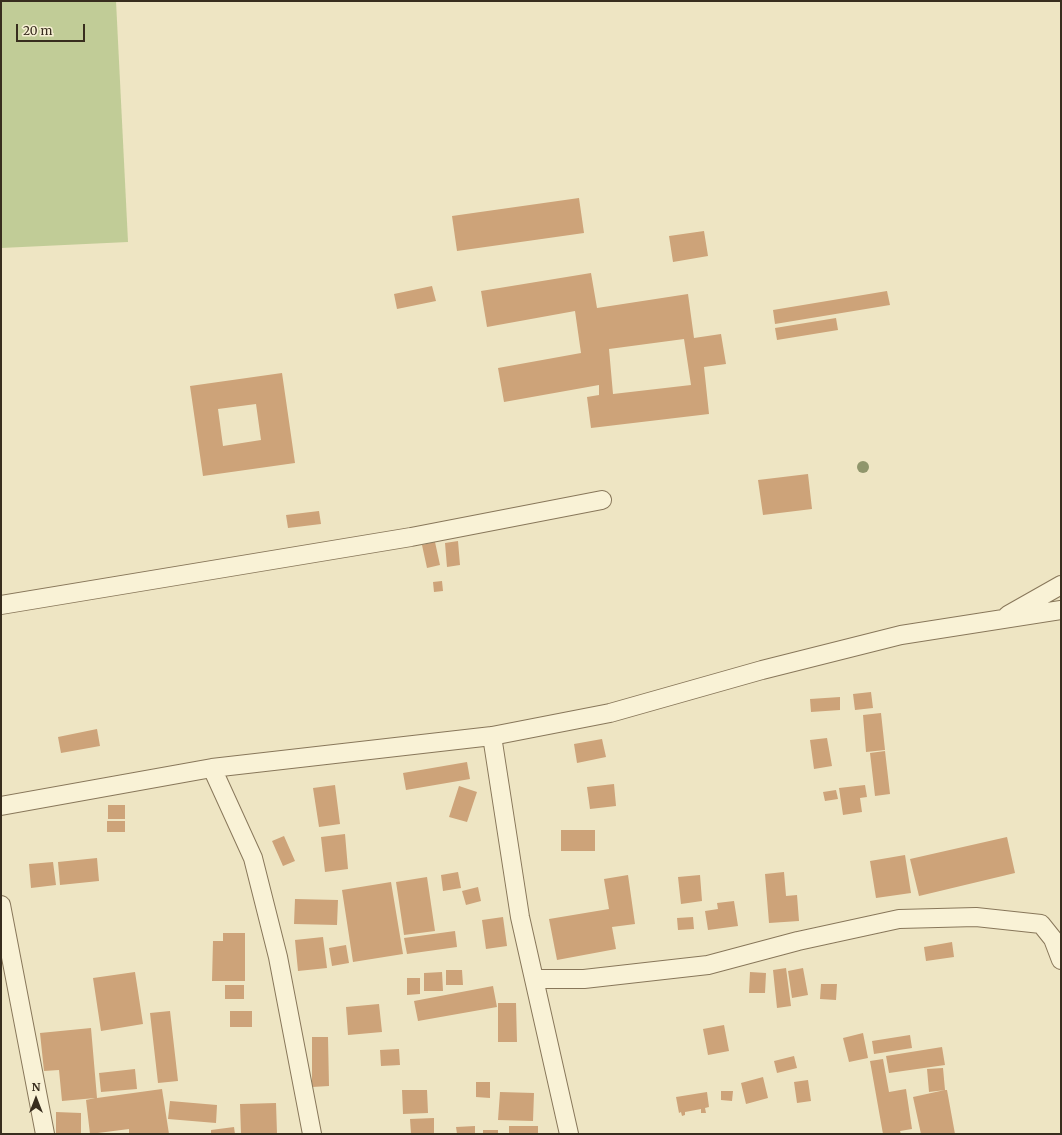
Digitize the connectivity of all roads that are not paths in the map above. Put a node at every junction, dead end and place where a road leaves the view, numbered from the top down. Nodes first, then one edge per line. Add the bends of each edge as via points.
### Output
1 (602, 500) dead end
2 (1061, 585) edge
3 (1, 605) edge
4 (1061, 610) edge
5 (996, 621) junction
6 (492, 736) junction
7 (212, 768) junction
8 (1, 806) edge
9 (1, 905) edge
10 (1061, 960) edge
11 (534, 979) junction
12 (45, 1134) edge
13 (312, 1134) edge
14 (569, 1134) edge

1 - 3 street via 411,537
2 - 5 street
4 - 5 street
5 - 6 street via 901,635 762,670 610,713
6 - 7 street
6 - 11 street via 520,917
7 - 8 street
7 - 13 street via 253,858 278,957
9 - 12 street
10 - 11 street via 1053,939 1041,924 976,917 899,919 819,936 708,965 584,979
11 - 14 street

